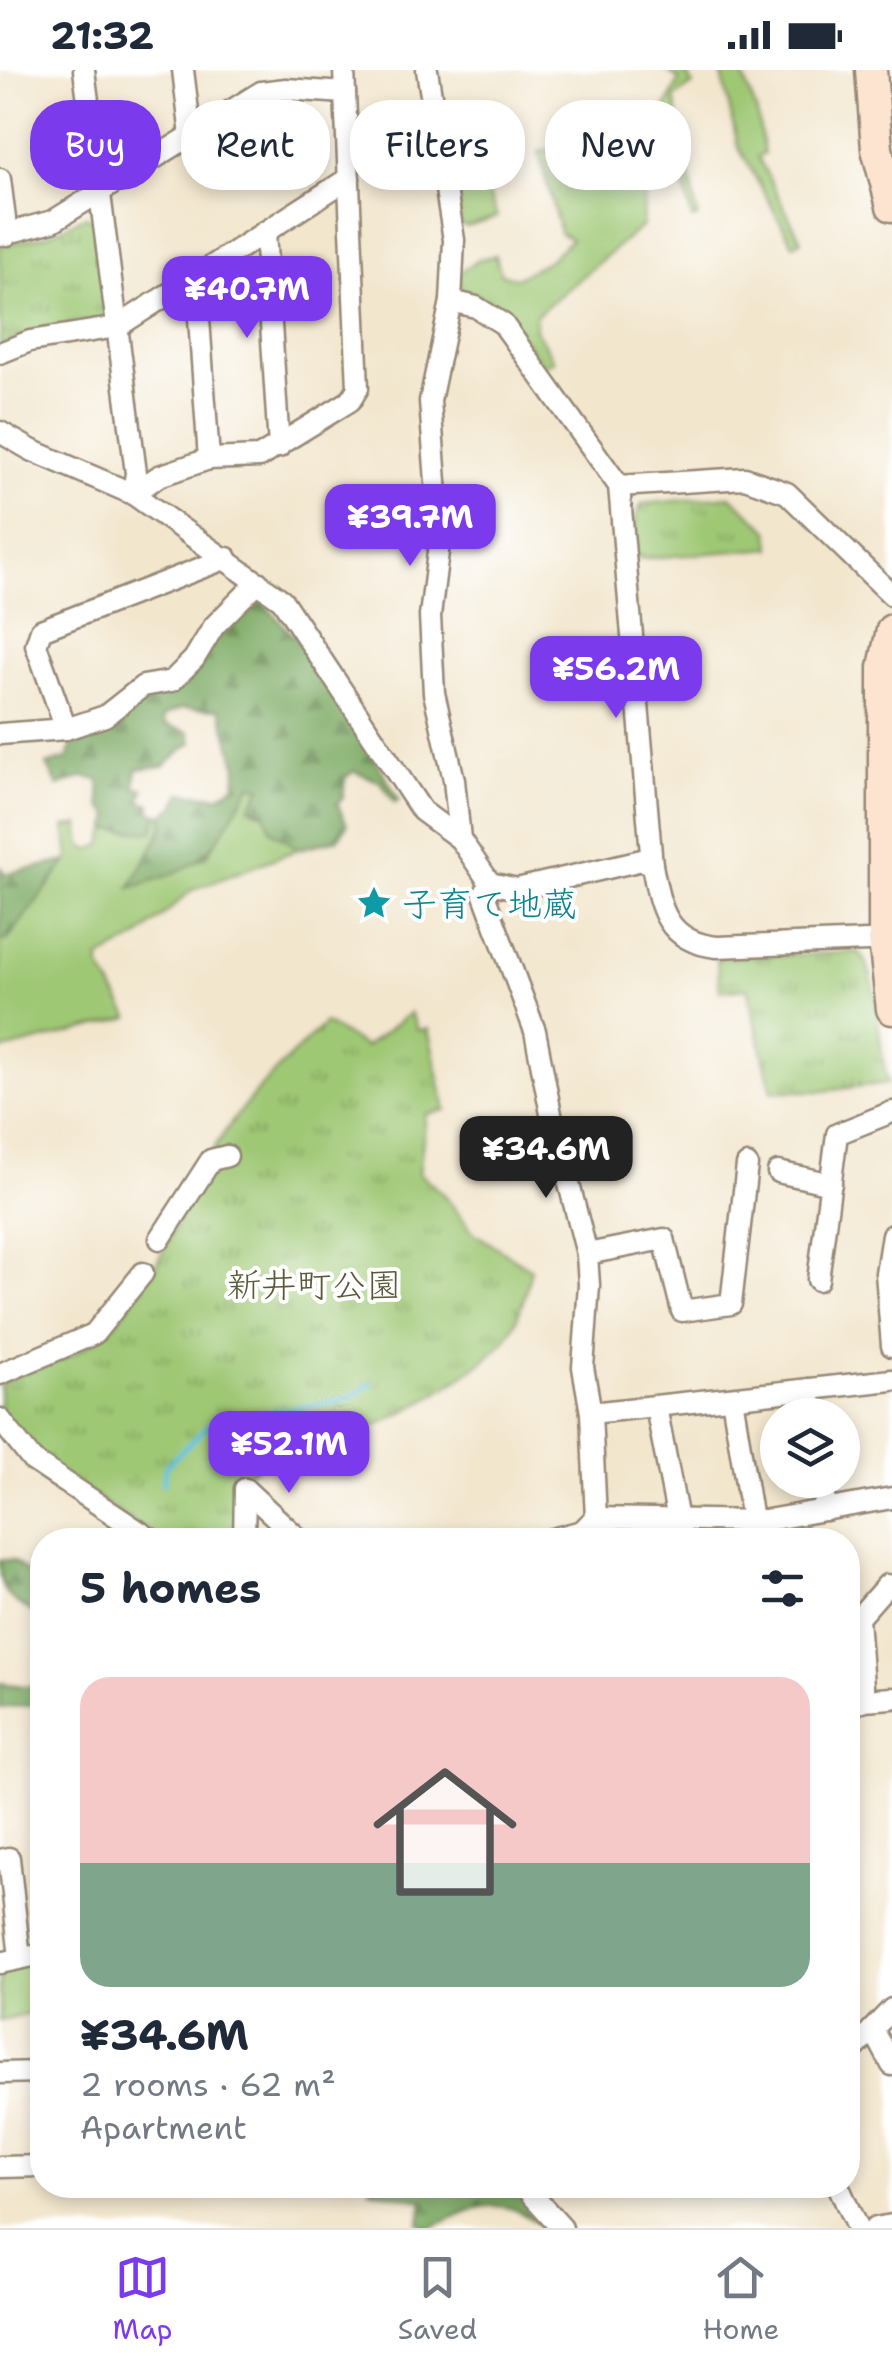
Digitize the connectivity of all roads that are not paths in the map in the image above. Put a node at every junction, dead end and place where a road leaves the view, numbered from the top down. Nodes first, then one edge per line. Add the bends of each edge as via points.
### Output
1 (84, 70) edge
2 (183, 70) edge
3 (344, 70) edge
4 (428, 70) edge
5 (870, 70) edge
6 (285, 80) edge
7 (345, 93) junction
8 (187, 100) edge
9 (248, 100) edge
10 (181, 142) edge
11 (348, 178) junction
12 (0, 179) edge
13 (99, 194) junction
14 (892, 206) edge
15 (265, 232) junction
16 (4, 235) edge
17 (196, 277) junction
18 (451, 301) junction
19 (117, 327) junction
20 (0, 352) edge
21 (0, 432) edge
22 (279, 447) junction
23 (209, 460) junction
24 (619, 486) junction
25 (134, 494) junction
26 (227, 558) junction
27 (258, 582) junction
28 (892, 595) edge
29 (892, 630) edge
30 (66, 730) junction
31 (0, 734) edge
32 (460, 839) junction
33 (652, 865) junction
34 (490, 882) junction
35 (888, 940) edge
36 (892, 1009) edge
37 (892, 1112) edge
38 (227, 1156) dead end
39 (747, 1165) dead end
40 (778, 1172) dead end
41 (830, 1184) junction
42 (160, 1239) dead end
43 (890, 1245) edge
44 (587, 1254) junction
45 (143, 1273) dead end
46 (818, 1280) dead end
47 (892, 1346) edge
48 (0, 1374) edge
49 (892, 1380) edge
50 (808, 1389) junction
51 (732, 1398) junction
52 (809, 1398) edge
53 (656, 1406) junction
54 (590, 1413) junction
55 (0, 1420) edge
56 (824, 1498) edge
57 (892, 1498) edge
58 (826, 1510) junction
59 (595, 1518) junction
60 (752, 1520) junction
61 (134, 1528) edge
62 (244, 1528) edge
63 (287, 1528) edge
64 (585, 1528) edge
65 (596, 1528) edge
66 (672, 1528) edge
67 (680, 1528) edge
68 (688, 1528) edge
69 (886, 1586) dead end
70 (860, 1616) edge
71 (892, 1698) edge
72 (860, 1703) edge
73 (0, 1860) edge
74 (10, 1960) edge
75 (892, 2009) edge
76 (873, 2029) junction
77 (860, 2042) edge
78 (892, 2065) edge
79 (30, 2072) edge
80 (0, 2073) edge
81 (30, 2166) edge
82 (0, 2167) edge
83 (535, 2198) edge
84 (843, 2198) edge
85 (892, 2225) edge
86 (562, 2228) edge
87 (856, 2228) edge
88 (875, 2228) edge

1 - 13 street
2 - 8 street
3 - 7 street
4 - 18 street via 454,240
5 - 14 street via 877,150
6 - 7 street
6 - 9 street
7 - 11 street
10 - 13 street
11 - 15 street
11 - 22 street via 358,388 350,401
12 - 16 street
13 - 16 street via 53,221
13 - 19 street
15 - 17 street
15 - 22 street
17 - 19 street
17 - 23 street
18 - 24 street via 503,324
18 - 32 street via 430,402 440,536 430,616 434,692
19 - 20 street
19 - 25 street
21 - 25 street
22 - 23 street via 259,457
23 - 25 street via 159,476
24 - 28 street via 746,478 787,493
24 - 33 street
25 - 26 street
26 - 27 street
26 - 30 street via 42,630 36,646
27 - 30 street via 172,681 144,686 105,716
27 - 32 street via 310,636 422,811
29 - 35 street via 884,667
30 - 31 street
32 - 34 street
33 - 34 street via 642,860 517,890
33 - 35 street via 668,926 699,946
34 - 44 street via 484,895 536,1031
35 - 36 street
37 - 41 street via 837,1134
38 - 42 street via 212,1160
39 - 44 street via 731,1304 682,1311 664,1239
40 - 41 street
41 - 46 street
43 - 47 street
44 - 54 street via 582,1367
45 - 48 street via 94,1334
49 - 50 street
50 - 51 street
50 - 52 street
51 - 53 street
51 - 60 street
53 - 54 street
53 - 67 street
54 - 59 street
55 - 61 street via 32,1460
56 - 58 street
57 - 58 street
58 - 60 street
59 - 64 street
59 - 65 street
59 - 66 street
60 - 68 street
62 - 63 street via 244,1489
69 - 70 street
71 - 72 street
73 - 74 street via 9,1858
75 - 76 street
76 - 77 street
76 - 78 street
79 - 80 street
81 - 82 street
83 - 86 street
84 - 87 street
85 - 88 street

